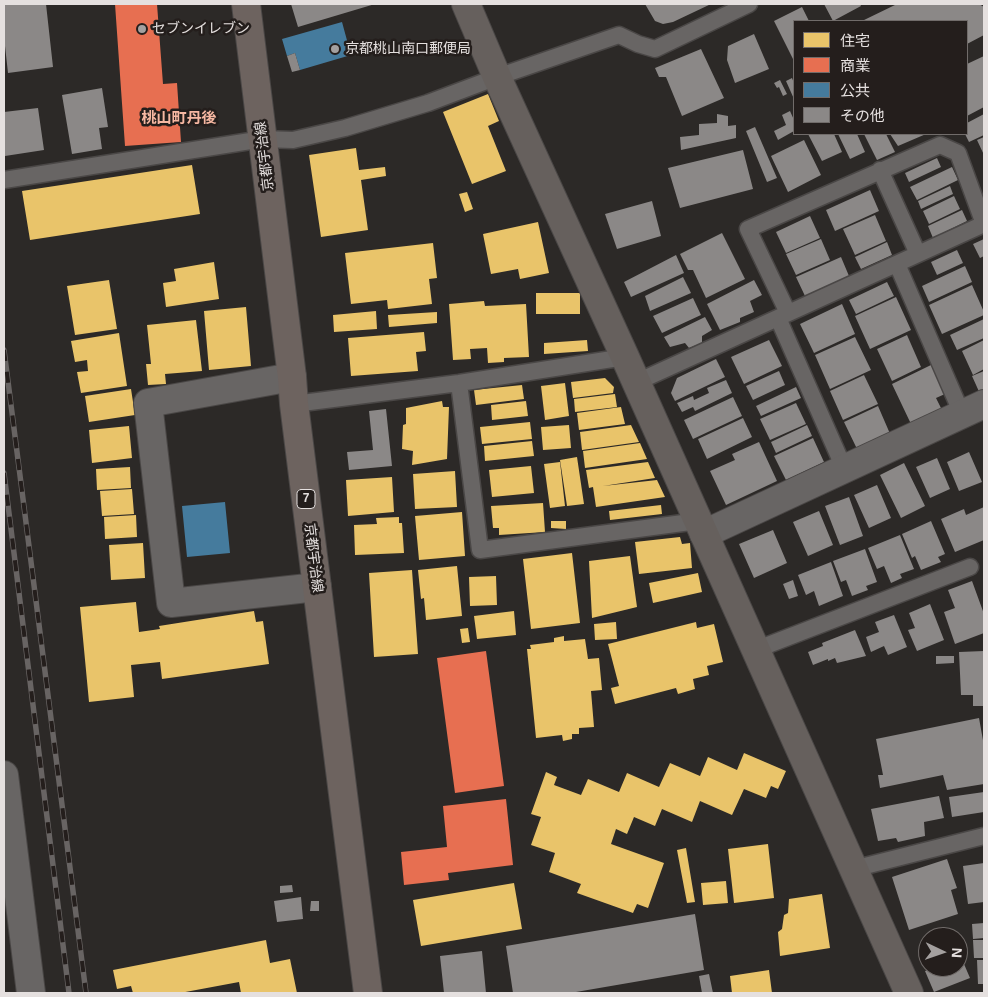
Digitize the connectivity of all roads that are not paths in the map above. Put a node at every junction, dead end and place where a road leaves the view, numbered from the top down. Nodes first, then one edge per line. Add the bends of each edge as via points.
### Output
1 (246, 4) edge
2 (466, 4) edge
3 (748, 4) edge
4 (497, 77) junction
5 (263, 139) junction
6 (880, 170) junction
7 (4, 180) edge
8 (984, 224) edge
9 (918, 254) junction
10 (897, 264) junction
11 (783, 315) junction
12 (625, 357) junction
13 (292, 376) junction
14 (636, 382) junction
15 (459, 383) junction
16 (294, 404) junction
17 (973, 409) edge
18 (844, 468) junction
19 (701, 527) junction
20 (970, 567) dead end
21 (317, 587) junction
22 (755, 650) junction
23 (4, 775) edge
24 (984, 836) edge
25 (853, 868) junction
26 (31, 993) edge
27 (368, 993) edge
28 (908, 993) edge

1 - 5 main road, 京都宇治線 / 7
2 - 4 street
3 - 4 lane via 654,49 619,35
4 - 5 lane via 428,103 345,128 293,140
4 - 12 street
5 - 7 lane
5 - 13 main road, 京都宇治線 / 7
6 - 8 lane via 940,144 958,153
6 - 9 lane
6 - 11 lane via 748,229
8 - 9 lane
9 - 10 lane
10 - 11 lane
10 - 17 lane
11 - 14 lane
11 - 18 lane
12 - 14 street
12 - 15 lane
13 - 16 main road, 京都宇治線 / 7
13 - 21 street via 148,403 171,603
14 - 19 street
15 - 16 lane
15 - 19 lane via 480,550
16 - 21 main road, 京都宇治線 / 7
17 - 18 street
18 - 19 street
19 - 22 street
20 - 22 lane
21 - 27 main road, 京都宇治線 / 7
22 - 25 street
23 - 26 street
24 - 25 lane
25 - 28 street

